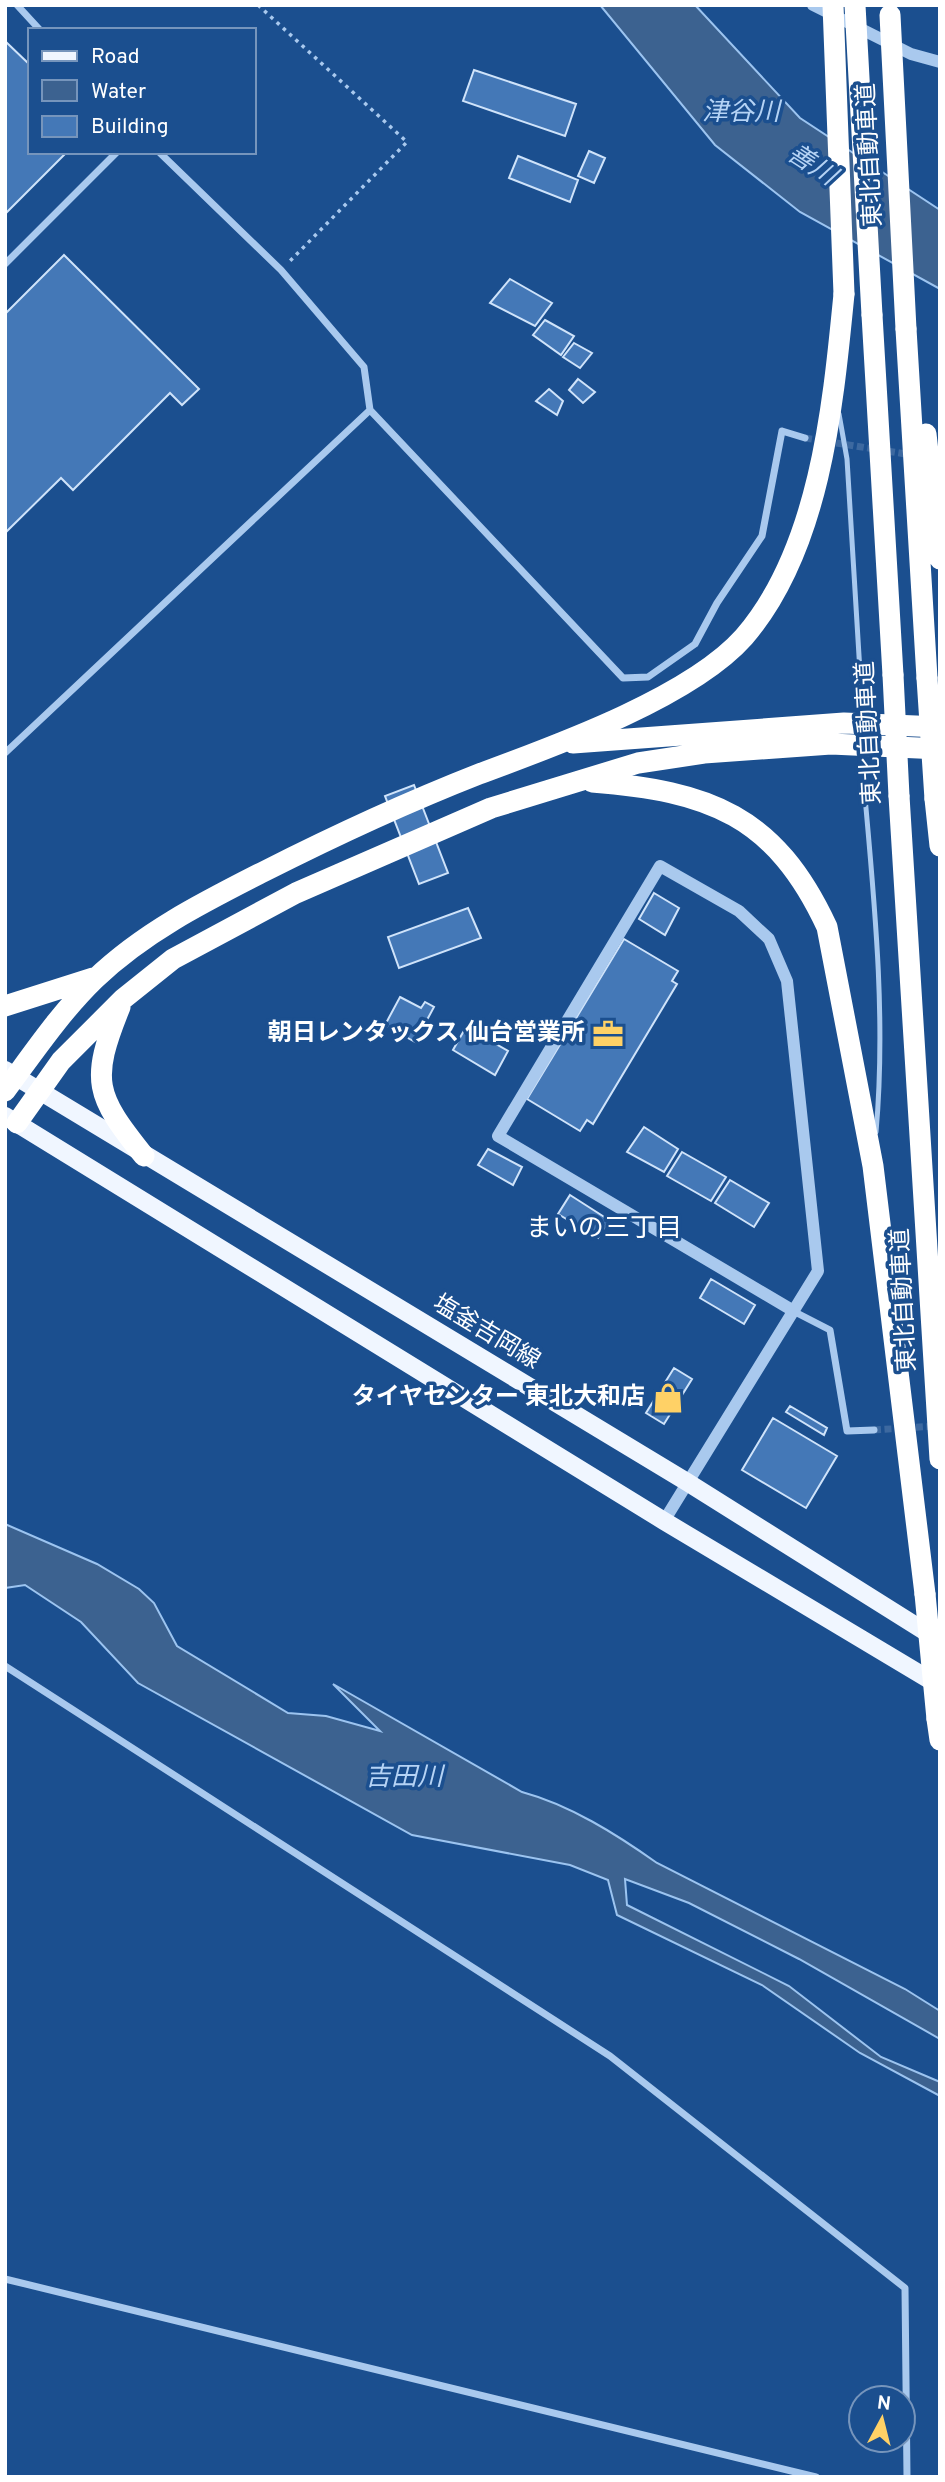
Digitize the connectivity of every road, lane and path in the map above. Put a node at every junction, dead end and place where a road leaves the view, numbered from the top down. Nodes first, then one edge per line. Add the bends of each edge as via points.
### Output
1 (17, 5) edge
2 (258, 5) edge
3 (813, 5) edge
4 (833, 5) edge
5 (855, 5) edge
6 (890, 10) edge
7 (38, 28) edge
8 (940, 62) edge
9 (115, 154) edge
10 (161, 154) edge
11 (5, 264) edge
12 (281, 270) junction
13 (906, 329) junction
14 (833, 386) junction
15 (370, 410) junction
16 (805, 438) tunnel mouth
17 (940, 559) edge
18 (940, 727) edge
19 (560, 744) junction
20 (940, 749) edge
21 (5, 753) edge
22 (576, 781) junction
23 (940, 846) edge
24 (98, 976) junction
25 (123, 999) junction
26 (5, 1006) edge
27 (9, 1079) edge
28 (40, 1092) junction
29 (11, 1120) edge
30 (144, 1156) junction
31 (873, 1166) junction
32 (792, 1310) junction
33 (874, 1430) tunnel mouth
34 (940, 1459) edge
35 (687, 1482) junction
36 (664, 1521) junction
37 (940, 1640) edge
38 (5, 1666) edge
39 (940, 1686) edge
40 (938, 1729) edge
41 (5, 2279) edge
42 (816, 2477) edge
43 (907, 2477) edge

1 - 7 street
2 - 12 path via 407,142
3 - 8 street via 911,54
4 - 14 highway, bridge via 844,294
5 - 34 highway, 東北自動車道, bridge
6 - 13 highway, 東北自動車道, bridge
9 - 11 street
10 - 12 street
12 - 15 street via 364,367
13 - 17 highway via 923,413
13 - 23 highway, 東北自動車道, bridge
14 - 19 highway via 806,516 791,563 743,638 708,668
14 - 31 lane, bridge via 847,459 876,921 881,1077
15 - 16 street via 623,678 648,677 695,644 762,536 782,431
15 - 21 street
18 - 19 highway via 844,723
19 - 24 highway via 405,803 327,840 177,916
20 - 22 highway via 831,744 704,752 638,763
22 - 25 highway via 491,808 296,893 173,959
22 - 31 highway via 680,794 755,828 786,856 810,890 827,927
24 - 26 highway
24 - 27 highway
25 - 28 highway via 61,1061
25 - 30 highway via 104,1047 99,1079 114,1119
27 - 28 main road, 塩釜吉岡線
28 - 29 highway
28 - 30 main road, 塩釜吉岡線
29 - 36 main road
30 - 35 main road, 塩釜吉岡線
31 - 40 highway, bridge
32 - 32 street via 818,1271 787,981 769,939 739,911 660,866 498,1136
32 - 33 street via 830,1330 848,1431
32 - 35 street
35 - 36 street
35 - 37 main road, 塩釜吉岡線
36 - 39 main road
38 - 43 street via 610,2056 905,2288
41 - 42 street

